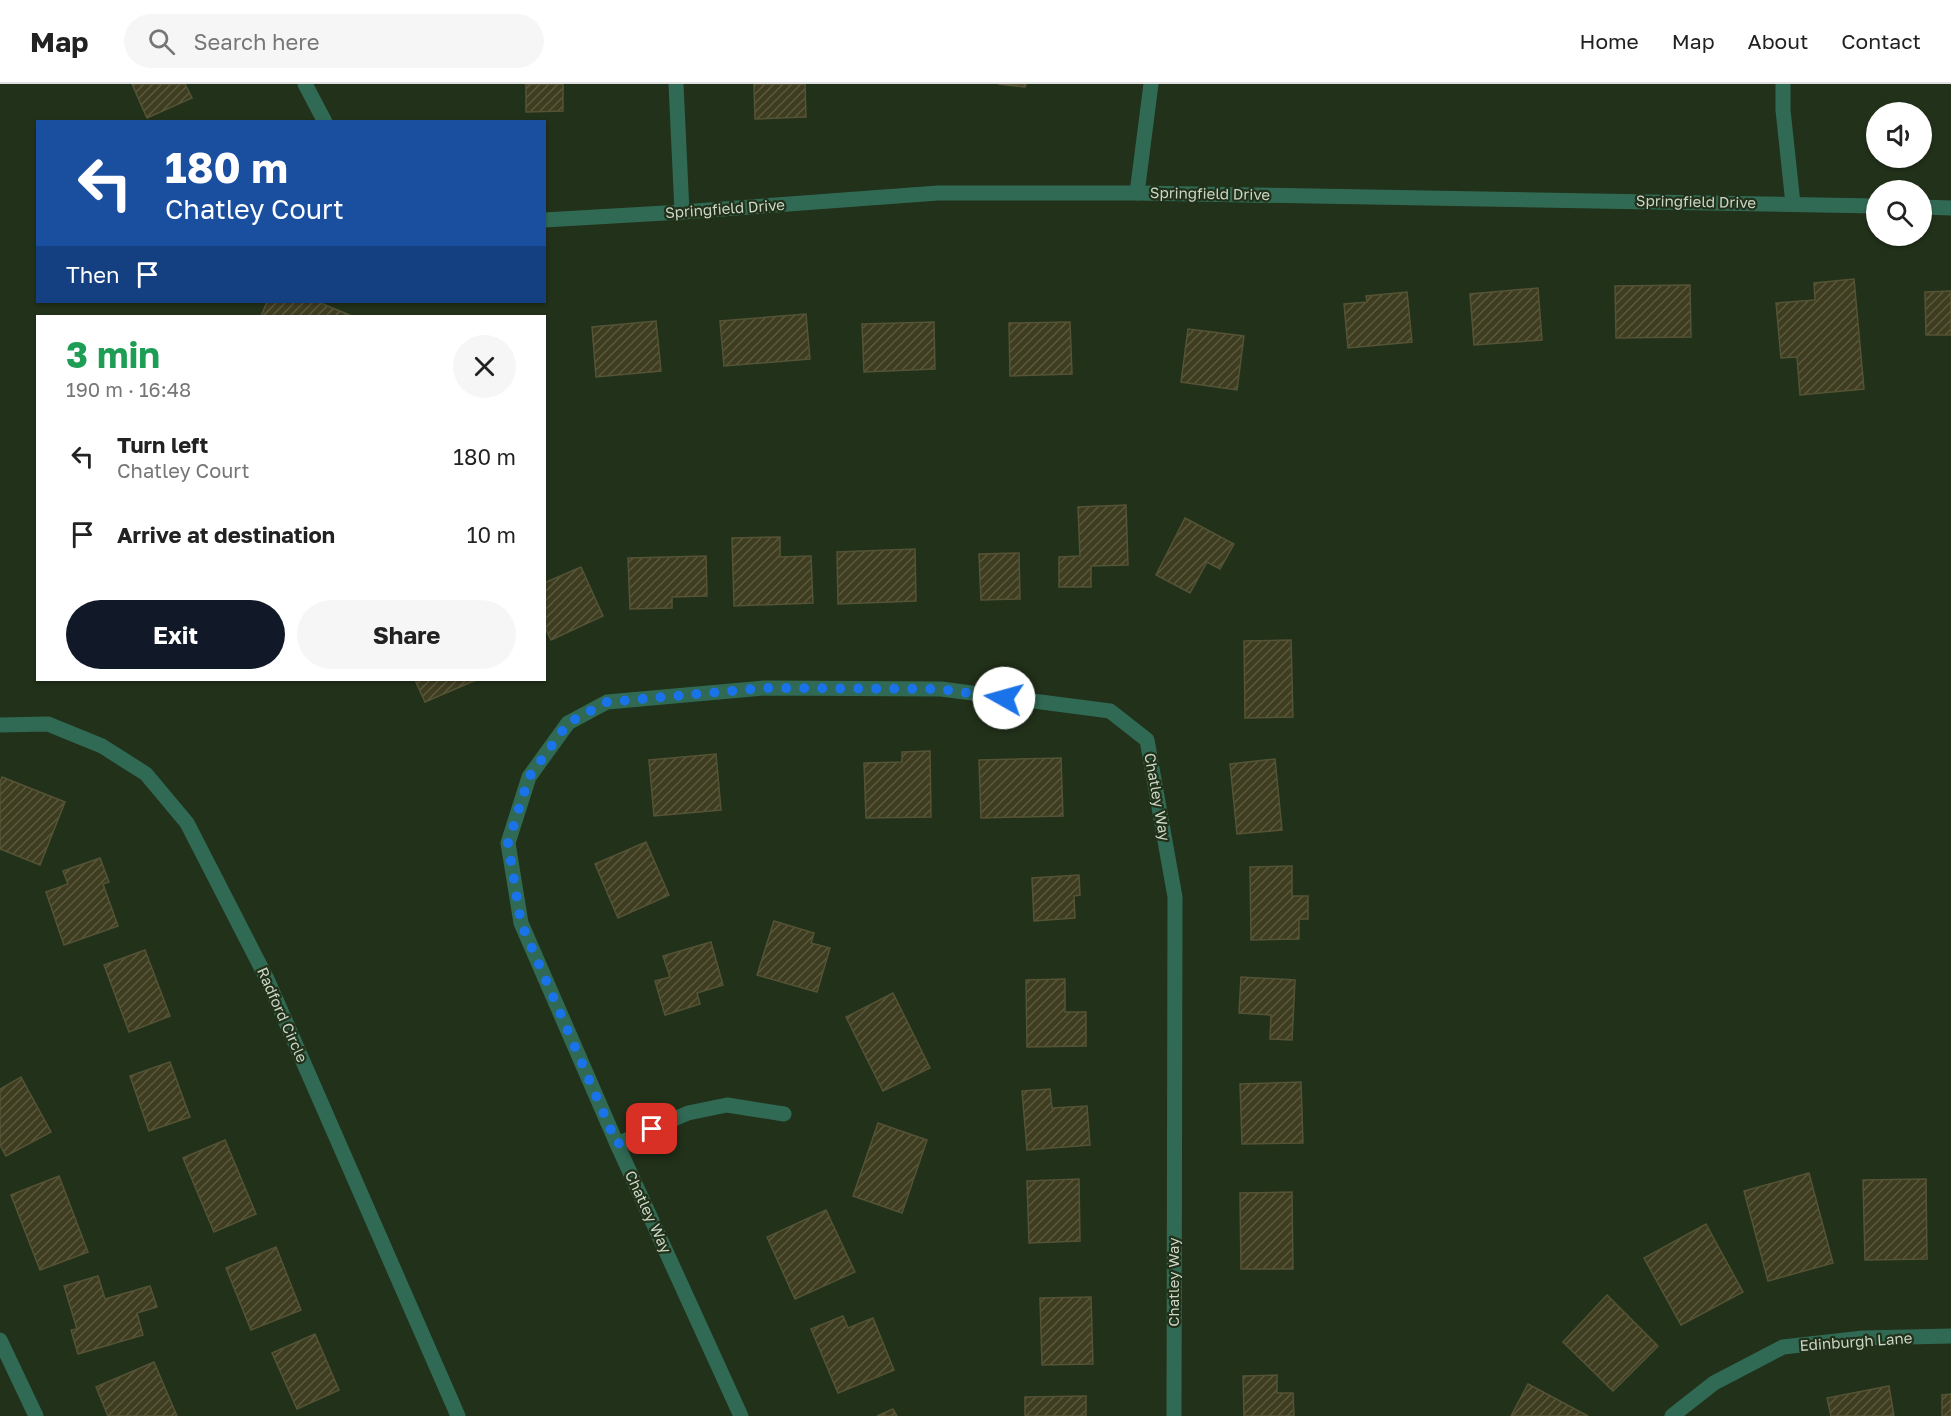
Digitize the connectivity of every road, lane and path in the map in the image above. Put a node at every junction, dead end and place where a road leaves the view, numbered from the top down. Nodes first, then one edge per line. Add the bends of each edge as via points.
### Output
1 (305, 84) edge
2 (676, 84) edge
3 (1151, 84) edge
4 (1783, 84) edge
5 (324, 120) edge
6 (1137, 193) junction
7 (1793, 204) junction
8 (1866, 206) edge
9 (1932, 207) edge
10 (1951, 208) edge
11 (682, 212) junction
12 (546, 220) edge
13 (0, 725) edge
14 (784, 1114) dead end
15 (617, 1144) junction
16 (1951, 1336) edge
17 (0, 1340) edge
18 (36, 1416) edge
19 (458, 1416) edge
20 (741, 1416) edge
21 (1174, 1416) edge
22 (1672, 1416) edge

1 - 5 street
2 - 11 street
3 - 6 street
4 - 7 street
6 - 7 street, Springfield Drive
6 - 11 street, Springfield Drive via 938,193
7 - 8 street, Springfield Drive
9 - 10 street
11 - 12 street, Springfield Drive
13 - 19 street, Radford Circle via 48,724 102,746 146,774 187,823 267,979
14 - 15 street via 727,1105 688,1113
15 - 20 street, Chatley Way
15 - 21 street, Chatley Way via 521,923 508,843 529,777 568,723 607,702 765,688 940,689 1110,711 1147,740 1175,897
16 - 22 street, Edinburgh Lane via 1863,1338 1783,1347 1714,1383
17 - 18 street

